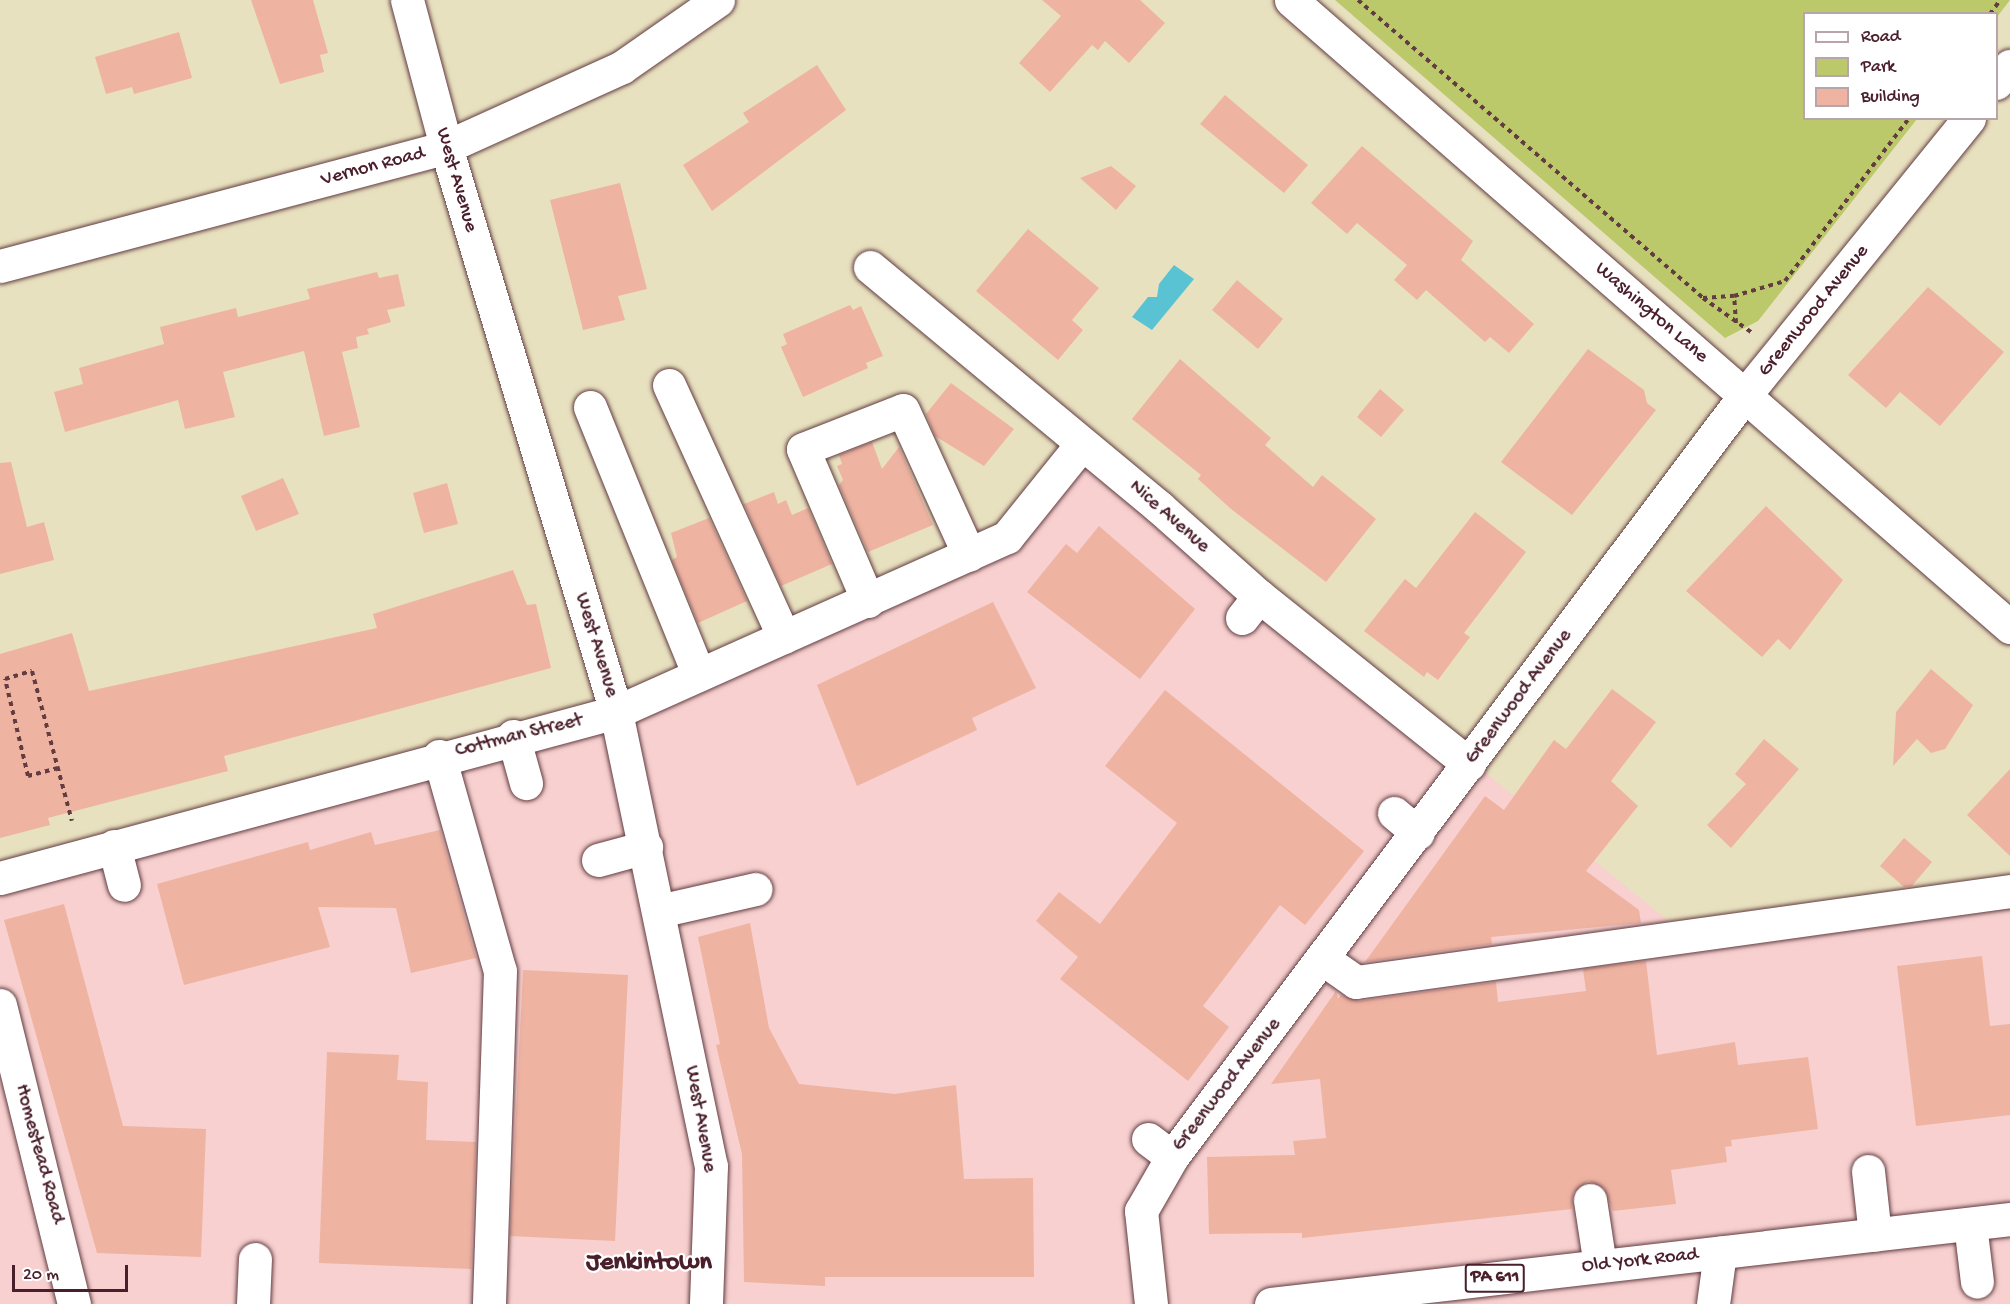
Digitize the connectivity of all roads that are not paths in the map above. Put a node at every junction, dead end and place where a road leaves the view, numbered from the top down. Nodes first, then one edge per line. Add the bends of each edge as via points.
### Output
1 (407, 0) edge
2 (718, 0) edge
3 (1291, 0) edge
4 (2010, 66) edge
5 (1998, 81) edge
6 (1967, 120) edge
7 (446, 147) junction
8 (0, 266) edge
9 (870, 267) dead end
10 (669, 385) dead end
11 (1745, 395) junction
12 (590, 407) dead end
13 (1081, 445) junction
14 (969, 555) junction
15 (868, 601) junction
16 (2010, 627) edge
17 (784, 637) junction
18 (699, 675) junction
19 (616, 712) junction
20 (513, 736) junction
21 (439, 756) junction
22 (1469, 764) junction
23 (526, 783) dead end
24 (114, 846) junction
25 (646, 847) junction
26 (598, 860) dead end
27 (0, 878) edge
28 (124, 885) dead end
29 (756, 889) dead end
30 (2010, 891) edge
31 (659, 910) junction
32 (1323, 959) junction
33 (0, 1005) edge
34 (1868, 1171) dead end
35 (1590, 1200) dead end
36 (2010, 1219) edge
37 (1970, 1224) junction
38 (1875, 1236) junction
39 (1720, 1252) junction
40 (255, 1259) dead end
41 (1600, 1265) junction
42 (1977, 1282) dead end
43 (74, 1304) edge
44 (253, 1304) edge
45 (489, 1304) edge
46 (706, 1304) edge
47 (1151, 1304) edge
48 (1270, 1304) edge
49 (1713, 1304) edge

1 - 7 main road, West Avenue
2 - 7 main road, Vernon Road via 622,67
3 - 11 main road, Washington Lane
4 - 5 main road
6 - 11 main road, Greenwood Avenue
7 - 8 main road, Vernon Road
7 - 19 main road, West Avenue
9 - 13 main road, Nice Avenue
10 - 17 main road
11 - 16 main road, Washington Lane
11 - 22 main road, Greenwood Avenue
12 - 18 main road
13 - 14 main road, Cottman Street via 1007,537
13 - 22 main road, Nice Avenue via 1250,607
14 - 15 main road, Cottman Street
14 - 15 main road via 903,410 803,449
15 - 17 main road, Cottman Street
17 - 18 main road, Cottman Street
18 - 19 main road, Cottman Street
19 - 20 main road, Cottman Street
19 - 25 main road, West Avenue
20 - 21 main road, Cottman Street
20 - 23 main road
21 - 24 main road, Cottman Street
21 - 45 main road via 500,971
22 - 32 main road, Greenwood Avenue via 1406,823
24 - 27 main road, Cottman Street
24 - 28 main road
25 - 26 main road
25 - 31 main road, West Avenue
29 - 31 main road
30 - 32 main road via 1687,942 1356,982
31 - 46 main road, West Avenue via 711,1166
32 - 47 main road, Greenwood Avenue via 1160,1148 1141,1211
33 - 43 main road, Homestead Road
34 - 38 main road
35 - 41 main road
36 - 37 main road, Old York Road / PA 611
37 - 38 main road, Old York Road / PA 611
37 - 42 main road
38 - 39 main road, Old York Road / PA 611
39 - 41 main road, Old York Road / PA 611
39 - 49 main road
40 - 44 main road
41 - 48 main road, Old York Road / PA 611

